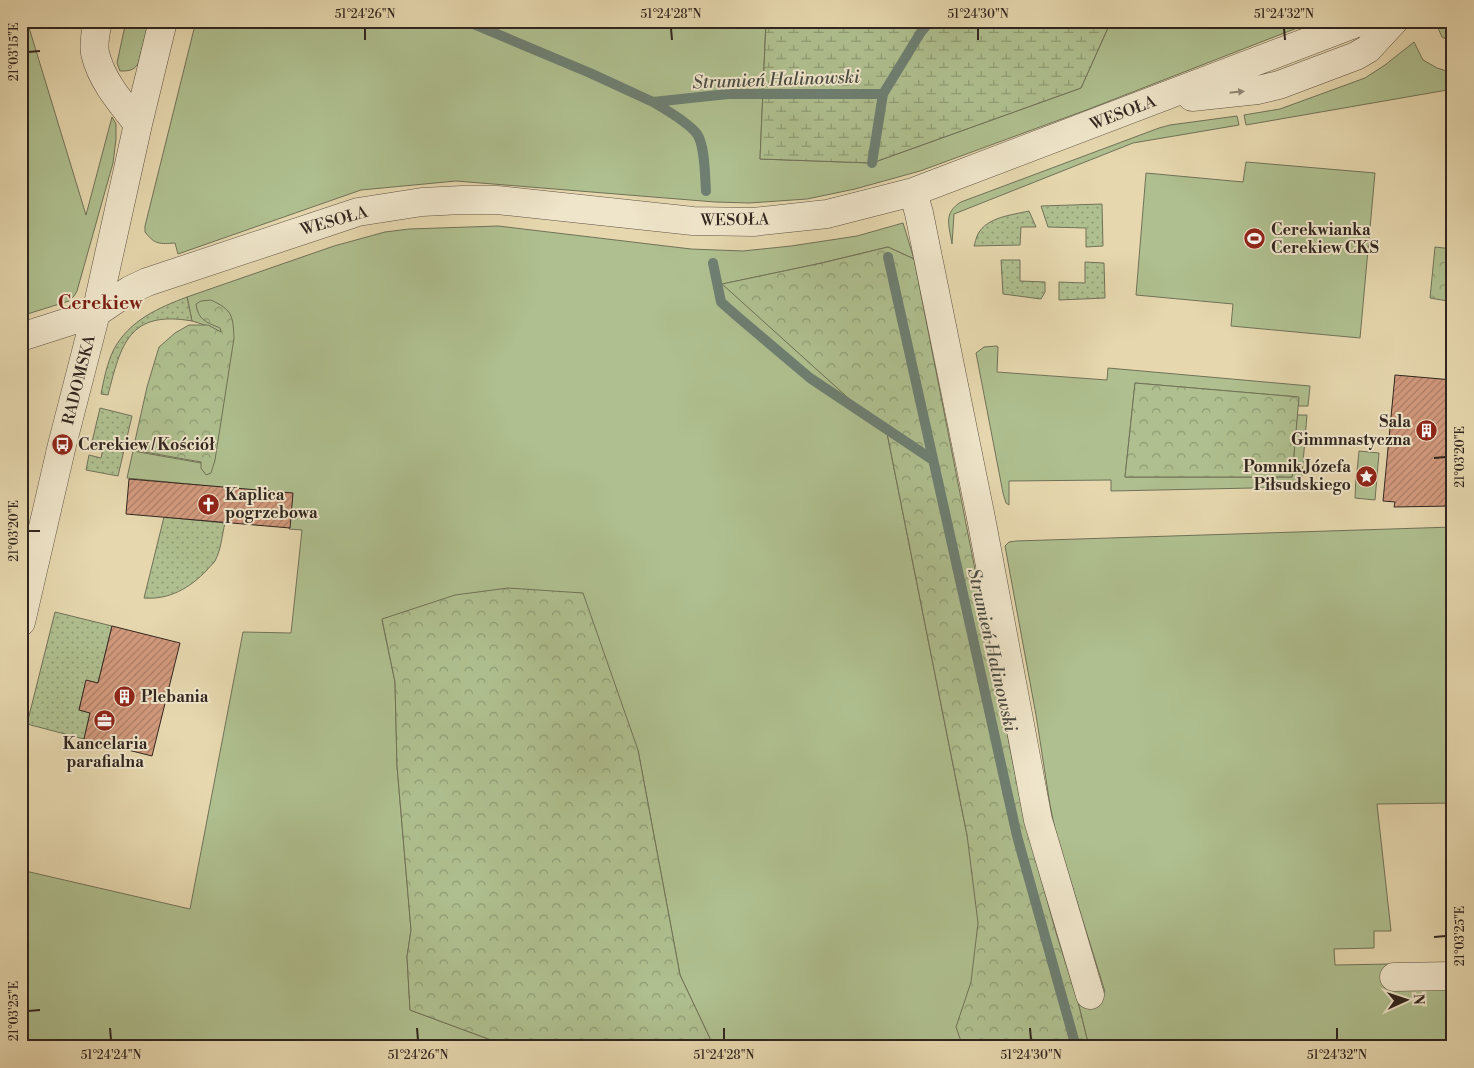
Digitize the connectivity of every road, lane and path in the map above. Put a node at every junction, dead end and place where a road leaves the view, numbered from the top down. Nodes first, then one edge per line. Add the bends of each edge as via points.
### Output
1 (98, 21) edge
2 (163, 21) edge
3 (1362, 21) edge
4 (1394, 21) edge
5 (1154, 101) junction
6 (138, 124) junction
7 (913, 192) junction
8 (96, 313) junction
9 (21, 337) edge
10 (21, 622) edge
11 (1453, 976) edge
12 (1394, 977) dead end
13 (1090, 994) dead end

1 - 6 street via 95,52 112,89
2 - 6 street, RADOMSKA
3 - 5 street, WESOŁA
5 -> 4 street via 1279,85 1356,56 1368,49
5 - 7 street, WESOŁA
6 - 8 street, RADOMSKA
7 - 8 street, WESOŁA via 827,214 753,222 685,220 496,200 412,204 358,212 147,282
7 - 13 street via 964,434 1038,820
8 - 9 street, WESOŁA
8 - 10 street, RADOMSKA
11 - 12 street

